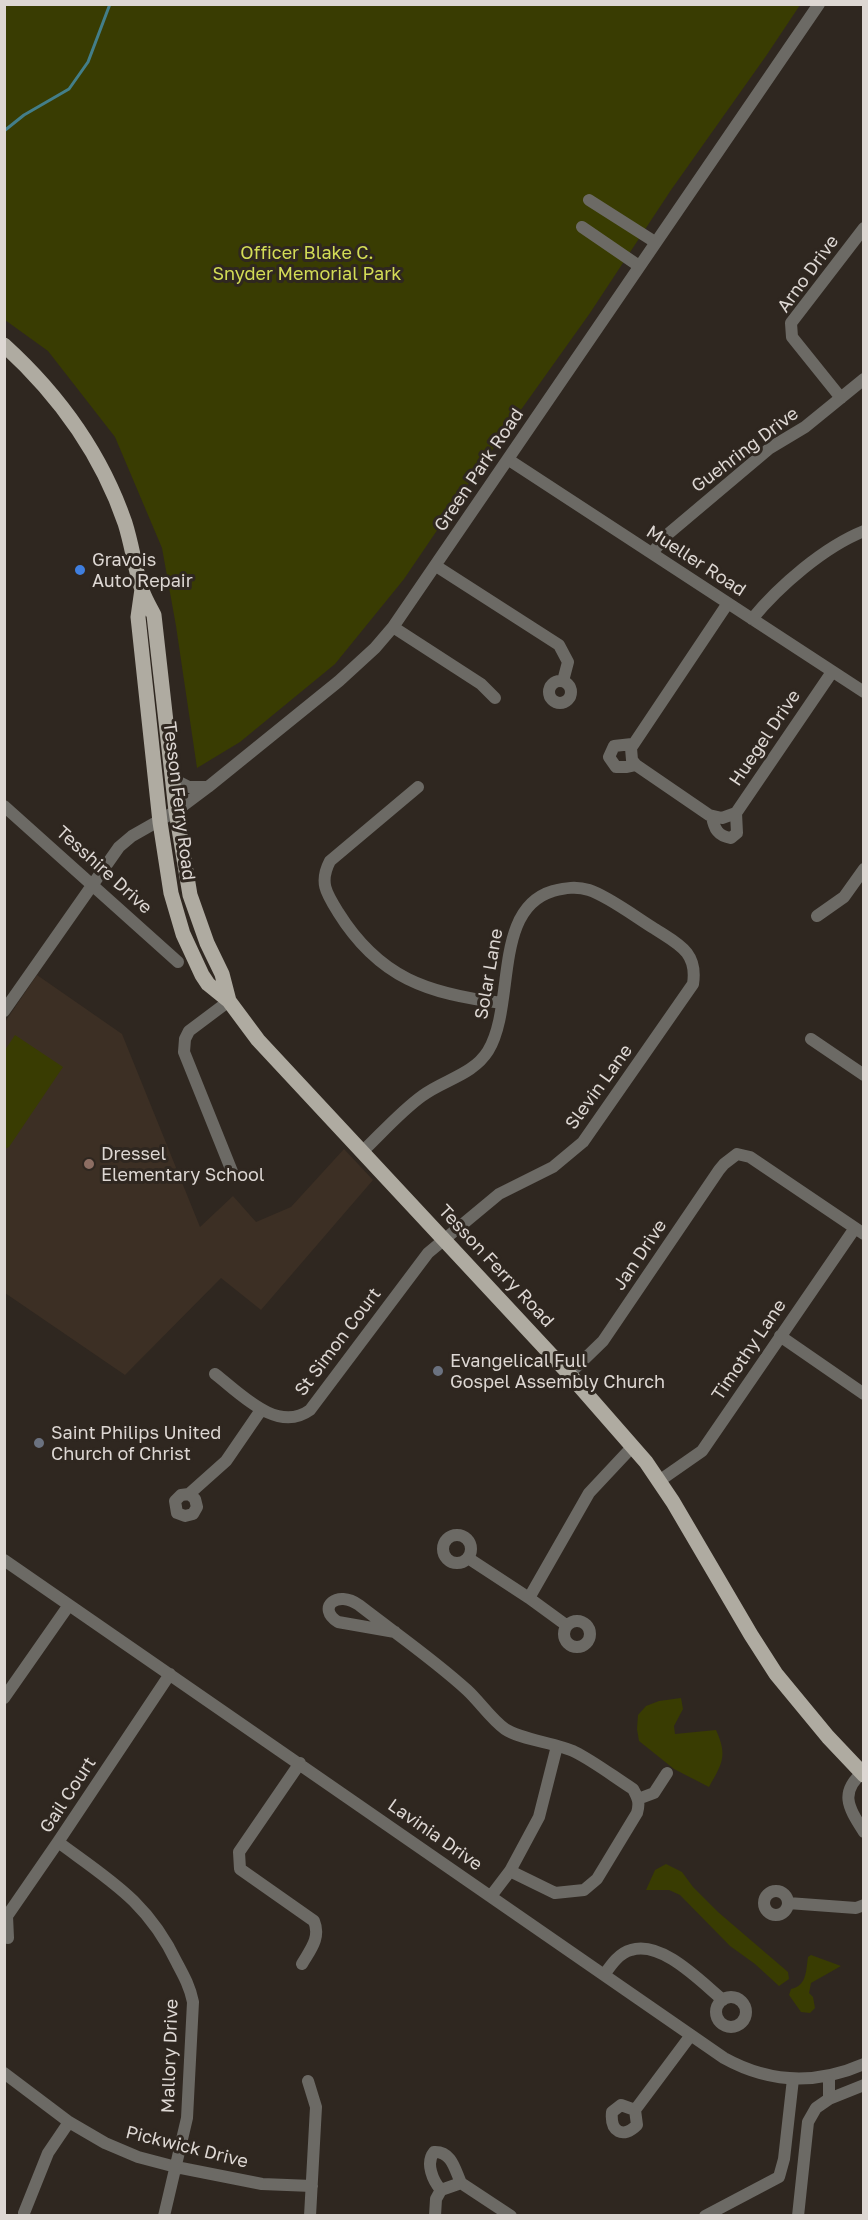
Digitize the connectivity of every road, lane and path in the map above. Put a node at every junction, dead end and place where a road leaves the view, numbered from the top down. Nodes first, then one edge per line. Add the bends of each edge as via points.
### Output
1 (819, 4) edge
2 (589, 200) dead end
3 (582, 227) dead end
4 (864, 228) edge
5 (655, 242) junction
6 (639, 266) junction
7 (4, 345) edge
8 (864, 379) edge
9 (841, 398) junction
10 (508, 460) junction
11 (864, 531) edge
12 (652, 553) junction
13 (436, 566) junction
14 (142, 588) junction
15 (728, 603) junction
16 (752, 619) junction
17 (393, 627) junction
18 (832, 672) junction
19 (563, 681) dead end
20 (864, 692) edge
21 (495, 698) dead end
22 (173, 779) junction
23 (208, 787) junction
24 (418, 787) dead end
25 (4, 806) edge
26 (176, 811) junction
27 (736, 813) junction
28 (717, 817) junction
29 (160, 822) junction
30 (864, 869) edge
31 (92, 884) junction
32 (817, 916) dead end
33 (178, 962) dead end
34 (695, 970) joint
35 (229, 1001) junction
36 (502, 1003) junction
37 (4, 1011) edge
38 (811, 1039) dead end
39 (864, 1075) edge
40 (362, 1152) junction
41 (233, 1174) dead end
42 (859, 1231) edge
43 (444, 1240) junction
44 (780, 1336) junction
45 (214, 1374) dead end
46 (569, 1374) junction
47 (864, 1394) edge
48 (261, 1410) junction
49 (633, 1446) junction
50 (659, 1481) junction
51 (189, 1494) dead end
52 (468, 1558) dead end
53 (4, 1560) edge
54 (529, 1598) junction
55 (69, 1605) junction
56 (566, 1625) dead end
57 (395, 1632) junction
58 (170, 1674) junction
59 (4, 1698) edge
60 (557, 1746) junction
61 (300, 1764) junction
62 (667, 1773) dead end
63 (863, 1773) edge
64 (638, 1799) junction
65 (864, 1832) edge
66 (58, 1842) junction
67 (510, 1871) junction
68 (491, 1896) junction
69 (788, 1903) dead end
70 (864, 1905) edge
71 (8, 1938) dead end
72 (302, 1964) dead end
73 (604, 1975) junction
74 (723, 2000) dead end
75 (691, 2035) junction
76 (864, 2064) edge
77 (4, 2073) edge
78 (829, 2076) junction
79 (793, 2079) junction
80 (308, 2081) dead end
81 (864, 2085) edge
82 (829, 2099) junction
83 (635, 2110) dead end
84 (69, 2121) junction
85 (176, 2167) junction
86 (312, 2186) junction
87 (24, 2214) dead end
88 (164, 2216) edge
89 (309, 2216) edge
90 (435, 2216) edge
91 (511, 2216) edge
92 (705, 2216) edge
93 (798, 2216) edge

1 - 5 street, Green Park Road
2 - 5 street
3 - 6 street
4 - 9 street, Arno Drive via 790,323 792,337
5 - 6 street, Green Park Road
6 - 10 street, Green Park Road
7 - 14 main road, Tesson Ferry Road via 55,397 91,448 125,524
8 - 9 street, Guehring Drive
9 - 12 street, Guehring Drive via 770,448 668,534
10 - 12 street, Mueller Road
10 - 13 street, Green Park Road
11 - 16 street via 828,550 767,601
12 - 15 street, Mueller Road
13 - 17 street, Green Park Road
13 - 19 street via 559,645 568,662
14 - 22 main road, Tesson Ferry Road via 154,615
14 - 29 main road, Tesson Ferry Road via 138,617
15 - 16 street, Mueller Road
15 - 28 street via 633,754
16 - 18 street, Mueller Road
17 - 21 street via 481,684
17 - 23 street, Green Park Road via 339,681
18 - 20 street, Mueller Road
18 - 27 street, Huegel Drive
22 - 23 street via 189,787
22 - 26 main road, Tesson Ferry Road
23 - 26 street, Green Park Road
24 - 36 street via 330,861 324,885 348,928 384,965 436,991 463,999
25 - 31 street, Tesshire Drive
26 - 29 street, Green Park Road
26 - 35 main road, Tesson Ferry Road via 190,895
27 - 28 street, Huegel Drive
27 - 28 street via 736,833 731,838 717,832
29 - 31 street, Green Park Road via 125,841
29 - 35 main road, Tesson Ferry Road via 171,893 183,934 207,984
30 - 32 street via 844,897
31 - 33 street, Tesshire Drive
31 - 37 street, Green Park Road
34 - 36 street, Solar Lane via 684,949 599,894 572,887 544,894 530,904 517,922
34 - 43 street, Slevin Lane via 693,984 583,1142 553,1167 500,1194
35 - 40 main road, Tesson Ferry Road via 258,1040
35 - 41 street via 189,1031 184,1052
36 - 40 street, Solar Lane via 495,1035 480,1062 419,1098
38 - 39 street
40 - 43 main road, Tesson Ferry Road
42 - 44 street, Timothy Lane
42 - 46 street, Jan Drive via 750,1157 737,1154 719,1170 603,1341
43 - 46 main road, Tesson Ferry Road
43 - 48 street, St Simon Court via 428,1253 310,1410 292,1418
44 - 47 street
44 - 50 street, Timothy Lane via 702,1451
45 - 48 street, St Simon Court
46 - 49 main road, Tesson Ferry Road
48 - 51 street via 226,1461
49 - 50 main road, Tesson Ferry Road
49 - 54 street via 589,1493
50 - 63 main road, Tesson Ferry Road via 777,1674
52 - 54 street
53 - 55 street, Lavinia Drive
54 - 56 street
55 - 58 street, Lavinia Drive
55 - 59 street
57 - 57 street via 338,1622 332,1618 330,1604 340,1597 351,1599
57 - 60 street via 467,1690 506,1730
58 - 61 street, Lavinia Drive
58 - 66 street, Gail Court
60 - 64 street via 574,1751 633,1789
60 - 67 street via 539,1816
61 - 68 street, Lavinia Drive
61 - 72 street via 239,1852 240,1869 314,1921 317,1939
62 - 64 street via 654,1793
63 - 65 street via 850,1786 848,1798
64 - 67 street via 637,1813 597,1879 584,1890 555,1893
66 - 71 street, Gail Court via 7,1916
66 - 85 street, Mallory Drive via 130,1896 149,1916 167,1941 190,1989 193,2001 187,2118
67 - 68 street
68 - 73 street, Lavinia Drive
69 - 70 street via 856,1908
73 - 74 street via 621,1955 646,1948 667,1955
73 - 75 street, Lavinia Drive
75 - 79 street, Lavinia Drive via 737,2065 764,2075
75 - 83 street
76 - 78 street, Lavinia Drive
77 - 84 street, Pickwick Drive
78 - 79 street, Lavinia Drive
78 - 82 street
79 - 92 street via 779,2177
80 - 86 street via 316,2107
81 - 82 street
82 - 93 street via 816,2108 808,2122
84 - 85 street, Pickwick Drive via 105,2143
84 - 87 street via 48,2153
85 - 86 street, Pickwick Drive via 262,2184
85 - 88 street, Mallory Drive
86 - 89 street
90 - 91 street via 436,2199 451,2187

